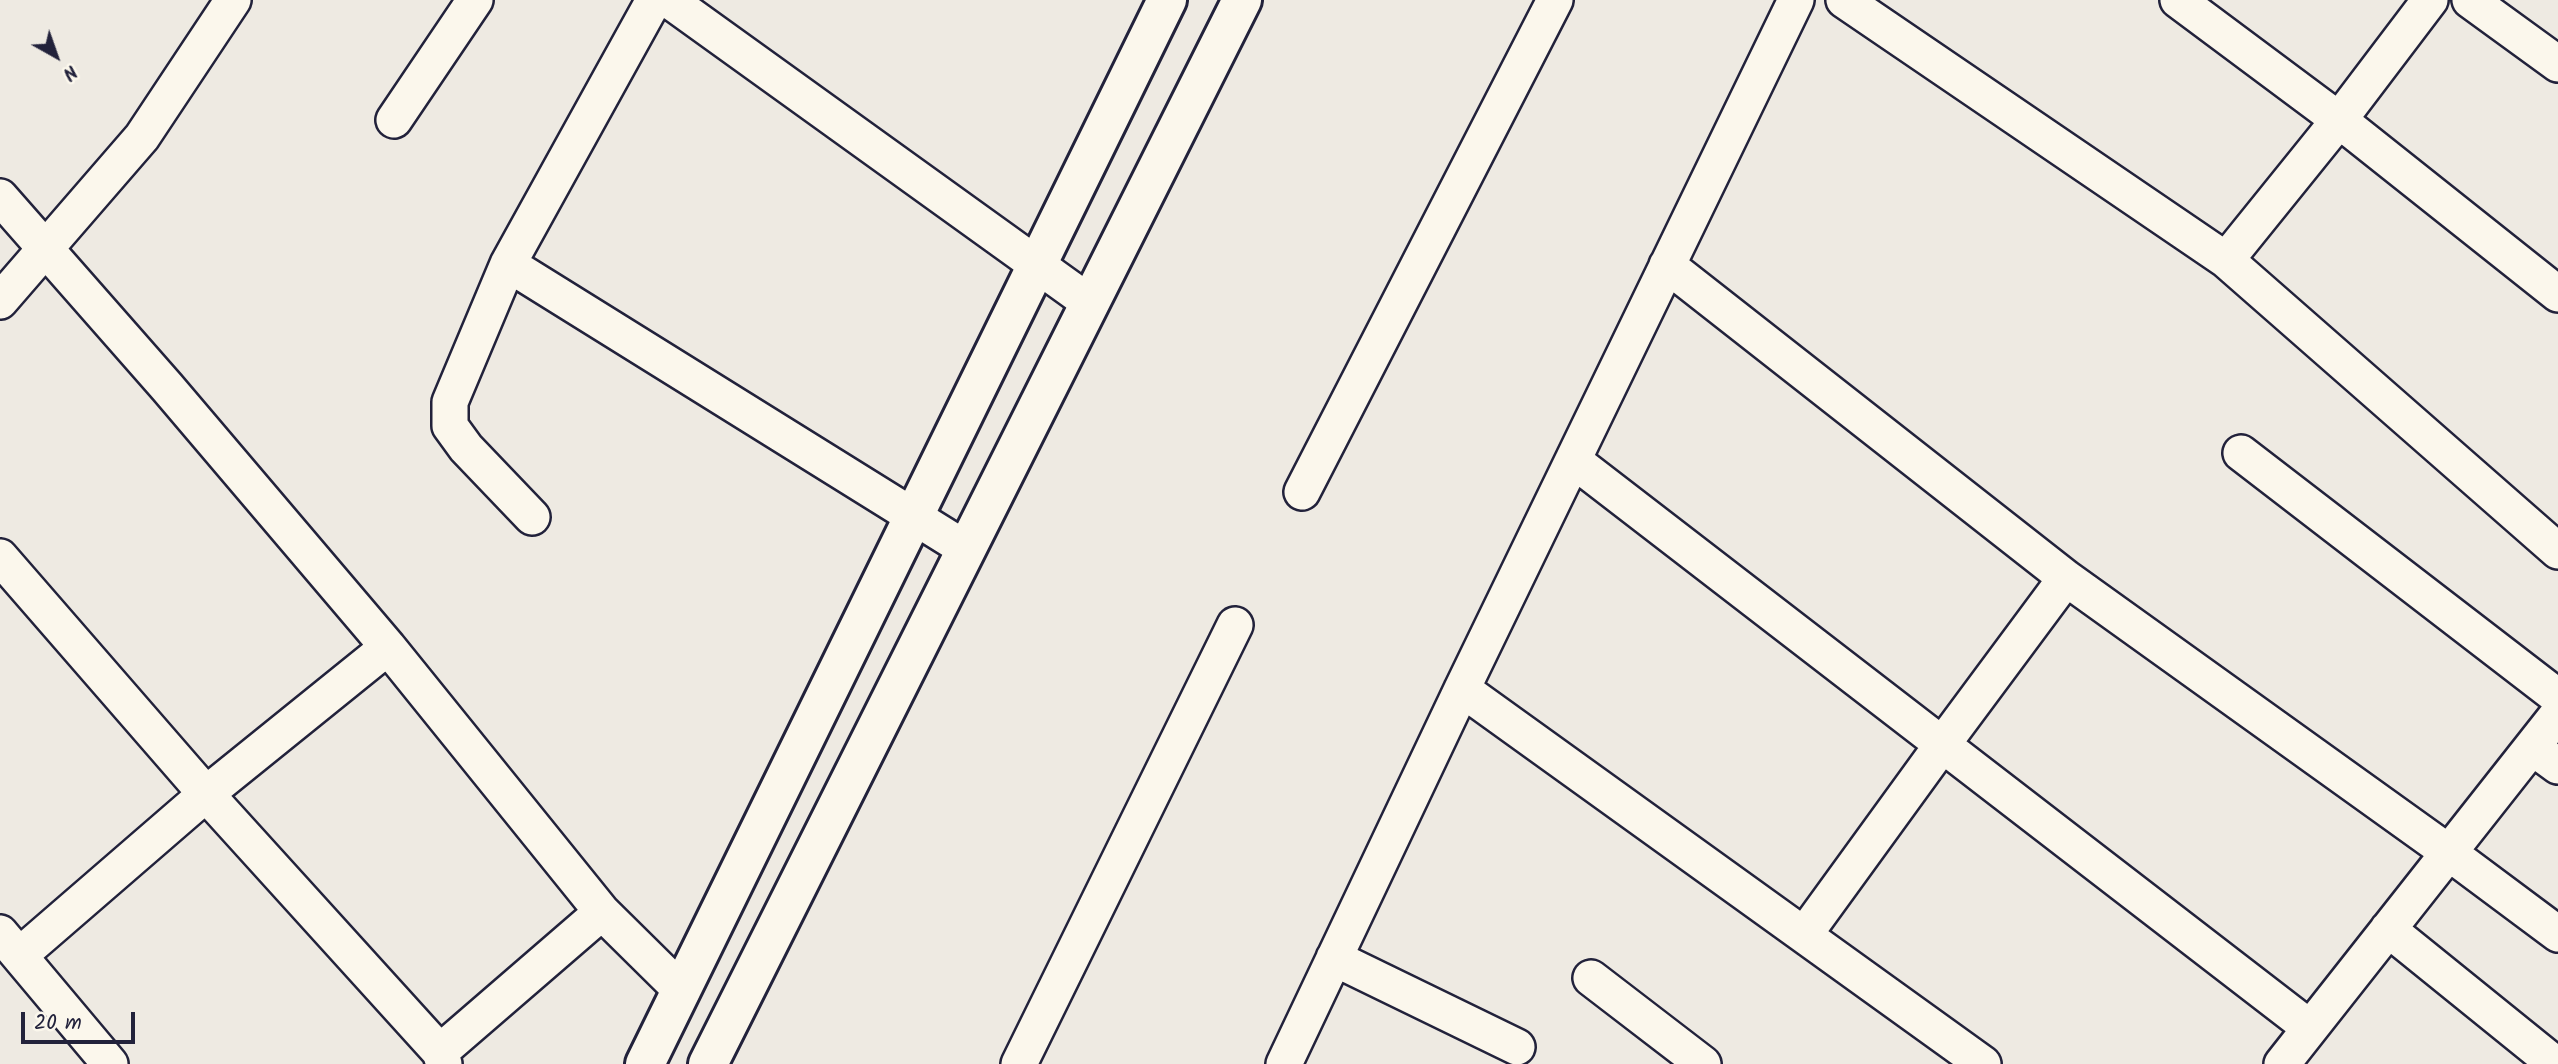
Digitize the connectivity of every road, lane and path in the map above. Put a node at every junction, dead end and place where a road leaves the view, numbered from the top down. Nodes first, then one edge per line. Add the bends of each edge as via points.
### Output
1 (233, 0) edge
2 (475, 0) edge
3 (654, 0) edge
4 (669, 0) edge
5 (1167, 0) edge
6 (1242, 0) edge
7 (1555, 0) edge
8 (1796, 0) edge
9 (1844, 0) edge
10 (2178, 0) edge
11 (2430, 0) edge
12 (2470, 0) edge
13 (2558, 64) edge
14 (394, 120) dead end
15 (2339, 120) junction
16 (0, 197) edge
17 (46, 250) junction
18 (2226, 260) junction
19 (508, 264) junction
20 (1667, 265) junction
21 (1037, 266) junction
22 (2558, 294) edge
23 (0, 301) edge
24 (1090, 303) junction
25 (2241, 453) dead end
26 (1573, 460) junction
27 (1302, 492) dead end
28 (532, 517) dead end
29 (914, 517) junction
30 (966, 549) junction
31 (2558, 551) edge
32 (0, 557) edge
33 (2066, 578) junction
34 (1236, 625) dead end
35 (388, 646) junction
36 (1462, 689) junction
37 (2558, 697) edge
38 (2558, 714) edge
39 (1942, 745) junction
40 (2545, 756) edge
41 (206, 794) junction
42 (2448, 852) junction
43 (602, 912) junction
44 (2388, 929) junction
45 (2558, 934) edge
46 (1804, 935) junction
47 (10, 944) edge
48 (1334, 958) junction
49 (1591, 978) dead end
50 (681, 990) junction
51 (2310, 1028) junction
52 (1517, 1047) dead end
53 (442, 1058) edge
54 (110, 1064) edge
55 (645, 1064) edge
56 (708, 1064) edge
57 (1019, 1064) edge
58 (1283, 1064) edge
59 (1703, 1064) edge
60 (1983, 1064) edge
61 (2282, 1064) edge
62 (2555, 1064) edge

1 - 17 street via 142,137
2 - 14 street
3 - 19 street
4 - 21 street
5 - 21 street
6 - 24 street
7 - 27 street
8 - 20 street
9 - 18 street
10 - 15 street
11 - 15 street
12 - 13 street
15 - 18 street
15 - 22 street
16 - 17 street
17 - 23 street
17 - 35 street
18 - 31 street
19 - 28 street via 450,402 450,426
19 - 29 street
20 - 26 street
20 - 33 street
21 - 24 street
21 - 29 street
24 - 30 street
25 - 37 street
26 - 36 street
26 - 39 street
29 - 30 street
29 - 50 street
30 - 56 street
32 - 41 street
33 - 39 street
33 - 42 street
34 - 57 street
35 - 41 street
35 - 43 street
36 - 46 street
36 - 48 street
38 - 40 street
39 - 46 street
39 - 51 street
40 - 42 street
41 - 47 street
41 - 53 street
42 - 44 street
42 - 45 street
43 - 50 street
43 - 53 street
44 - 51 street
44 - 62 street
46 - 60 street
47 - 54 street
48 - 52 street
48 - 58 street
49 - 59 street
50 - 55 street
51 - 61 street

